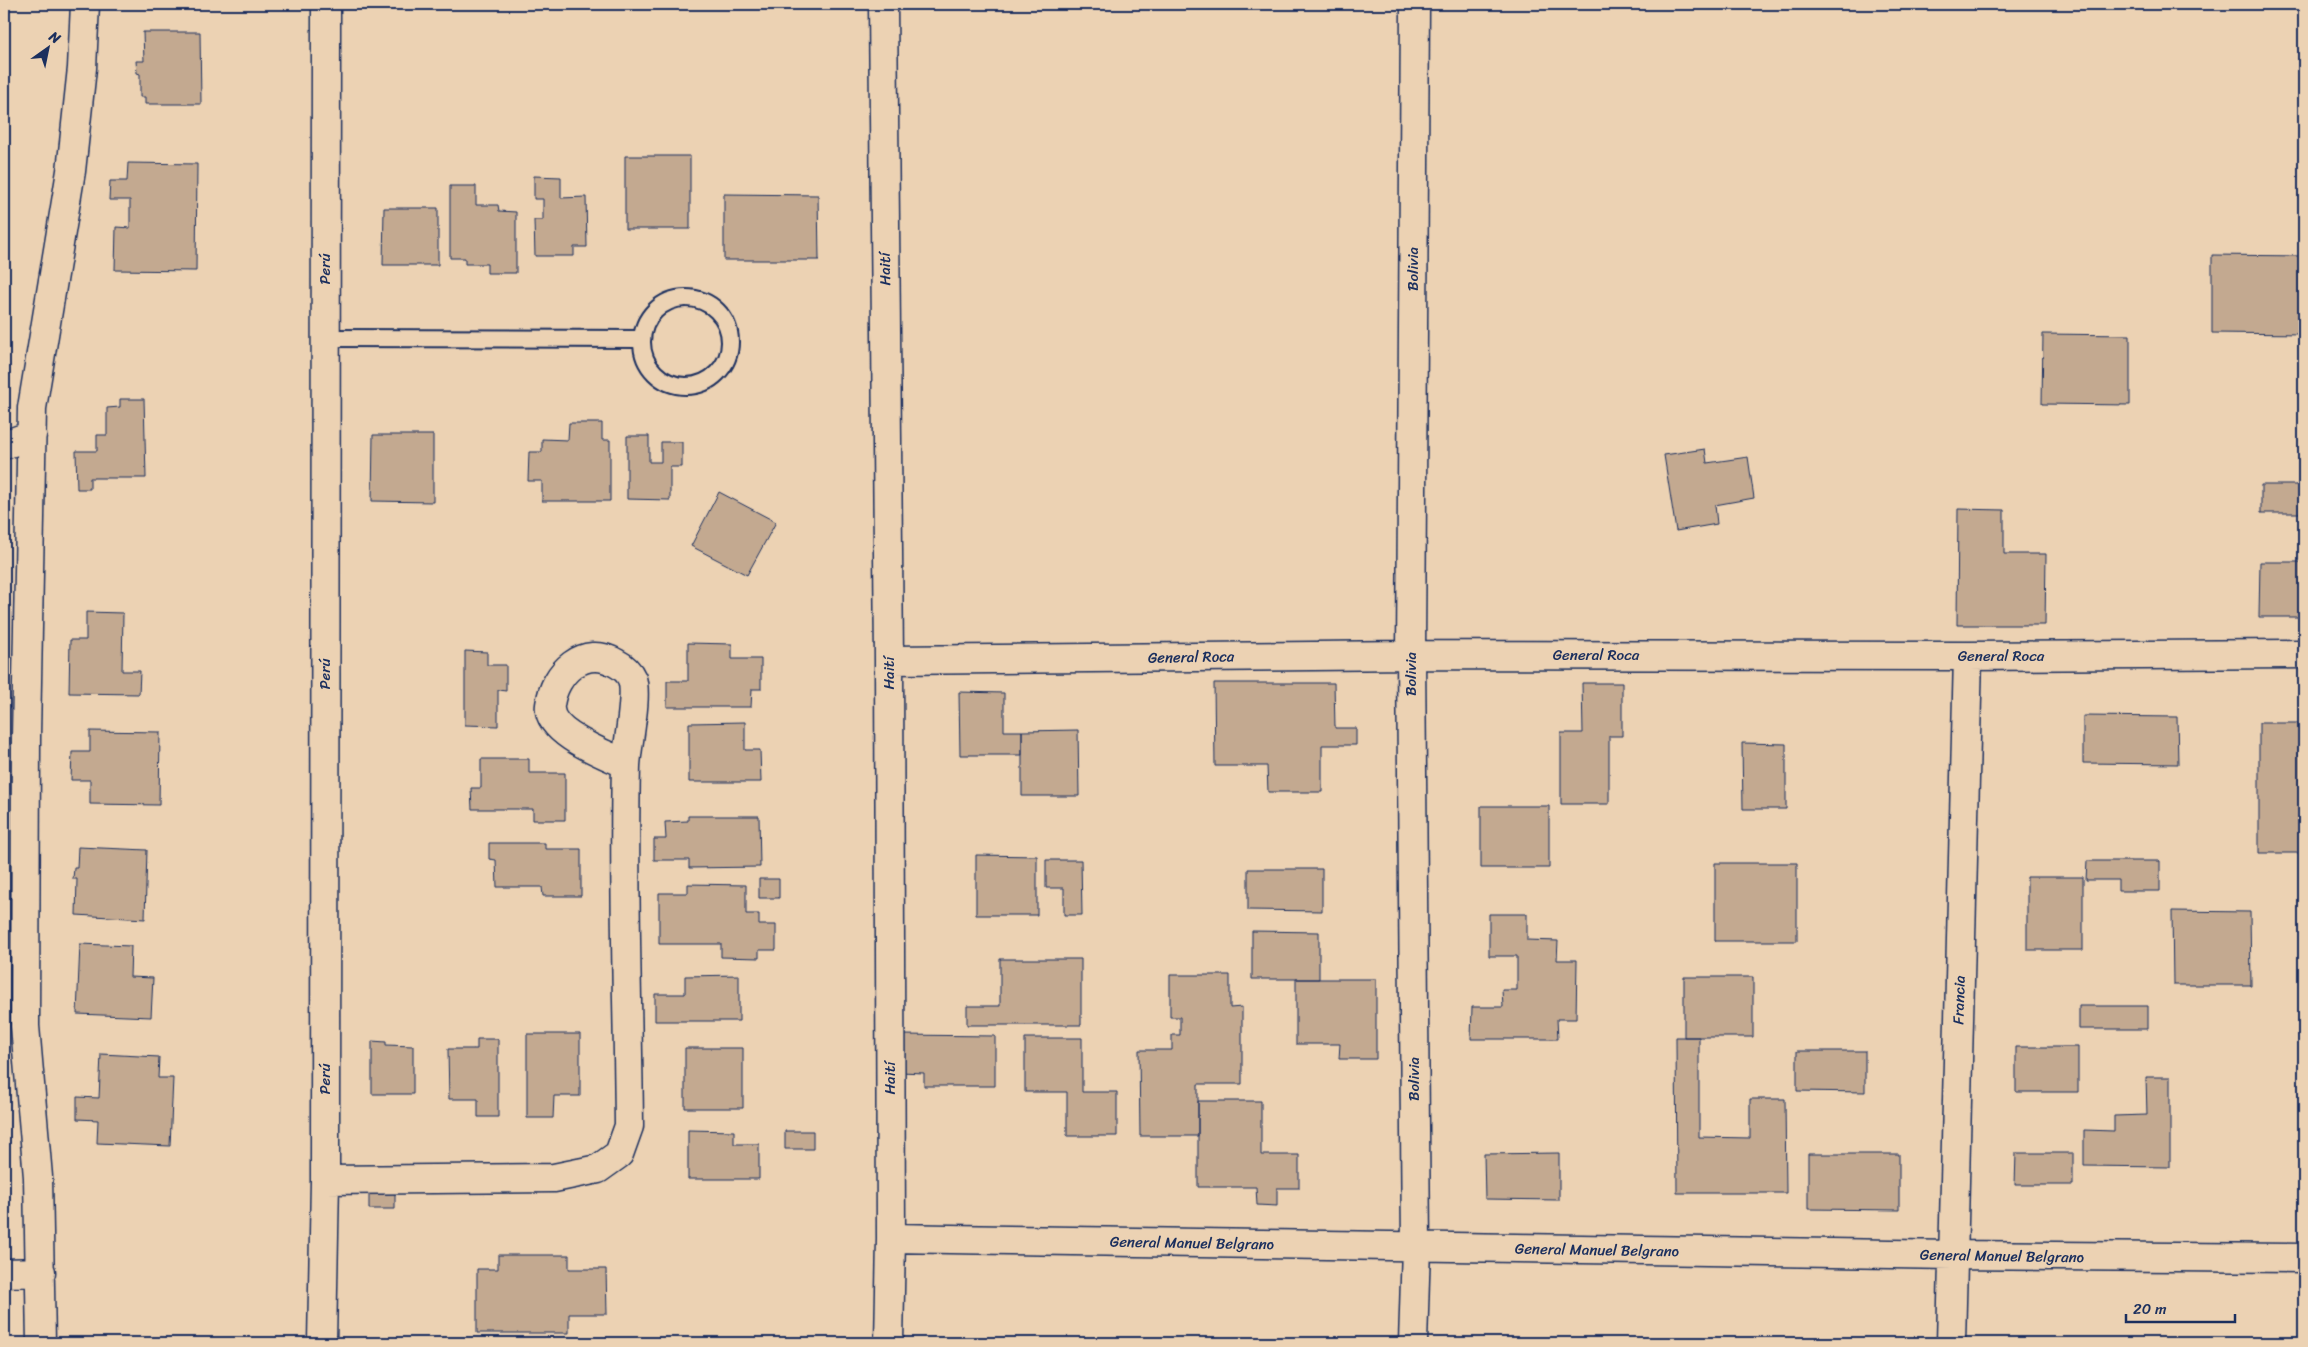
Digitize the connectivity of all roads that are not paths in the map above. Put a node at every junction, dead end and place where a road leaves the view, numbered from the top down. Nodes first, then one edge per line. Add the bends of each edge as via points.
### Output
1 (85, 4) edge
2 (326, 4) edge
3 (882, 4) edge
4 (1415, 4) edge
5 (324, 338) junction
6 (641, 340) junction
7 (32, 435) junction
8 (4, 445) edge
9 (2304, 654) edge
10 (1411, 655) junction
11 (1968, 656) junction
12 (889, 660) junction
13 (626, 764) dead end
14 (326, 1180) junction
15 (891, 1238) junction
16 (1416, 1247) junction
17 (1952, 1255) junction
18 (2304, 1258) edge
19 (41, 1272) junction
20 (4, 1273) edge
21 (41, 1343) edge
22 (322, 1343) edge
23 (889, 1343) edge
24 (1413, 1343) edge
25 (1951, 1343) edge

1 - 7 street via 71,171 32,408
2 - 5 street, Perú
3 - 12 street, Haití
4 - 10 street, Bolivia
5 - 6 lane
5 - 14 street, Perú
6 - 6 lane via 648,367 658,378 686,387 713,378 723,368 729,354 727,325 719,312 708,303 686,298 664,303 652,312 644,324
7 - 8 street
7 - 19 street via 25,1026 38,1177
9 - 11 street, General Roca
10 - 11 street, General Roca
10 - 12 street, General Roca
10 - 16 street, Bolivia
11 - 17 street, Francia
12 - 15 street, Haití
13 - 14 street via 628,1126 619,1154 598,1169 554,1178
14 - 22 street, Perú
15 - 16 street, General Manuel Belgrano
15 - 23 street, Haití
16 - 17 street, General Manuel Belgrano
16 - 24 street, Bolivia
17 - 18 street, General Manuel Belgrano
17 - 25 street, Francia
19 - 20 street
19 - 21 street

